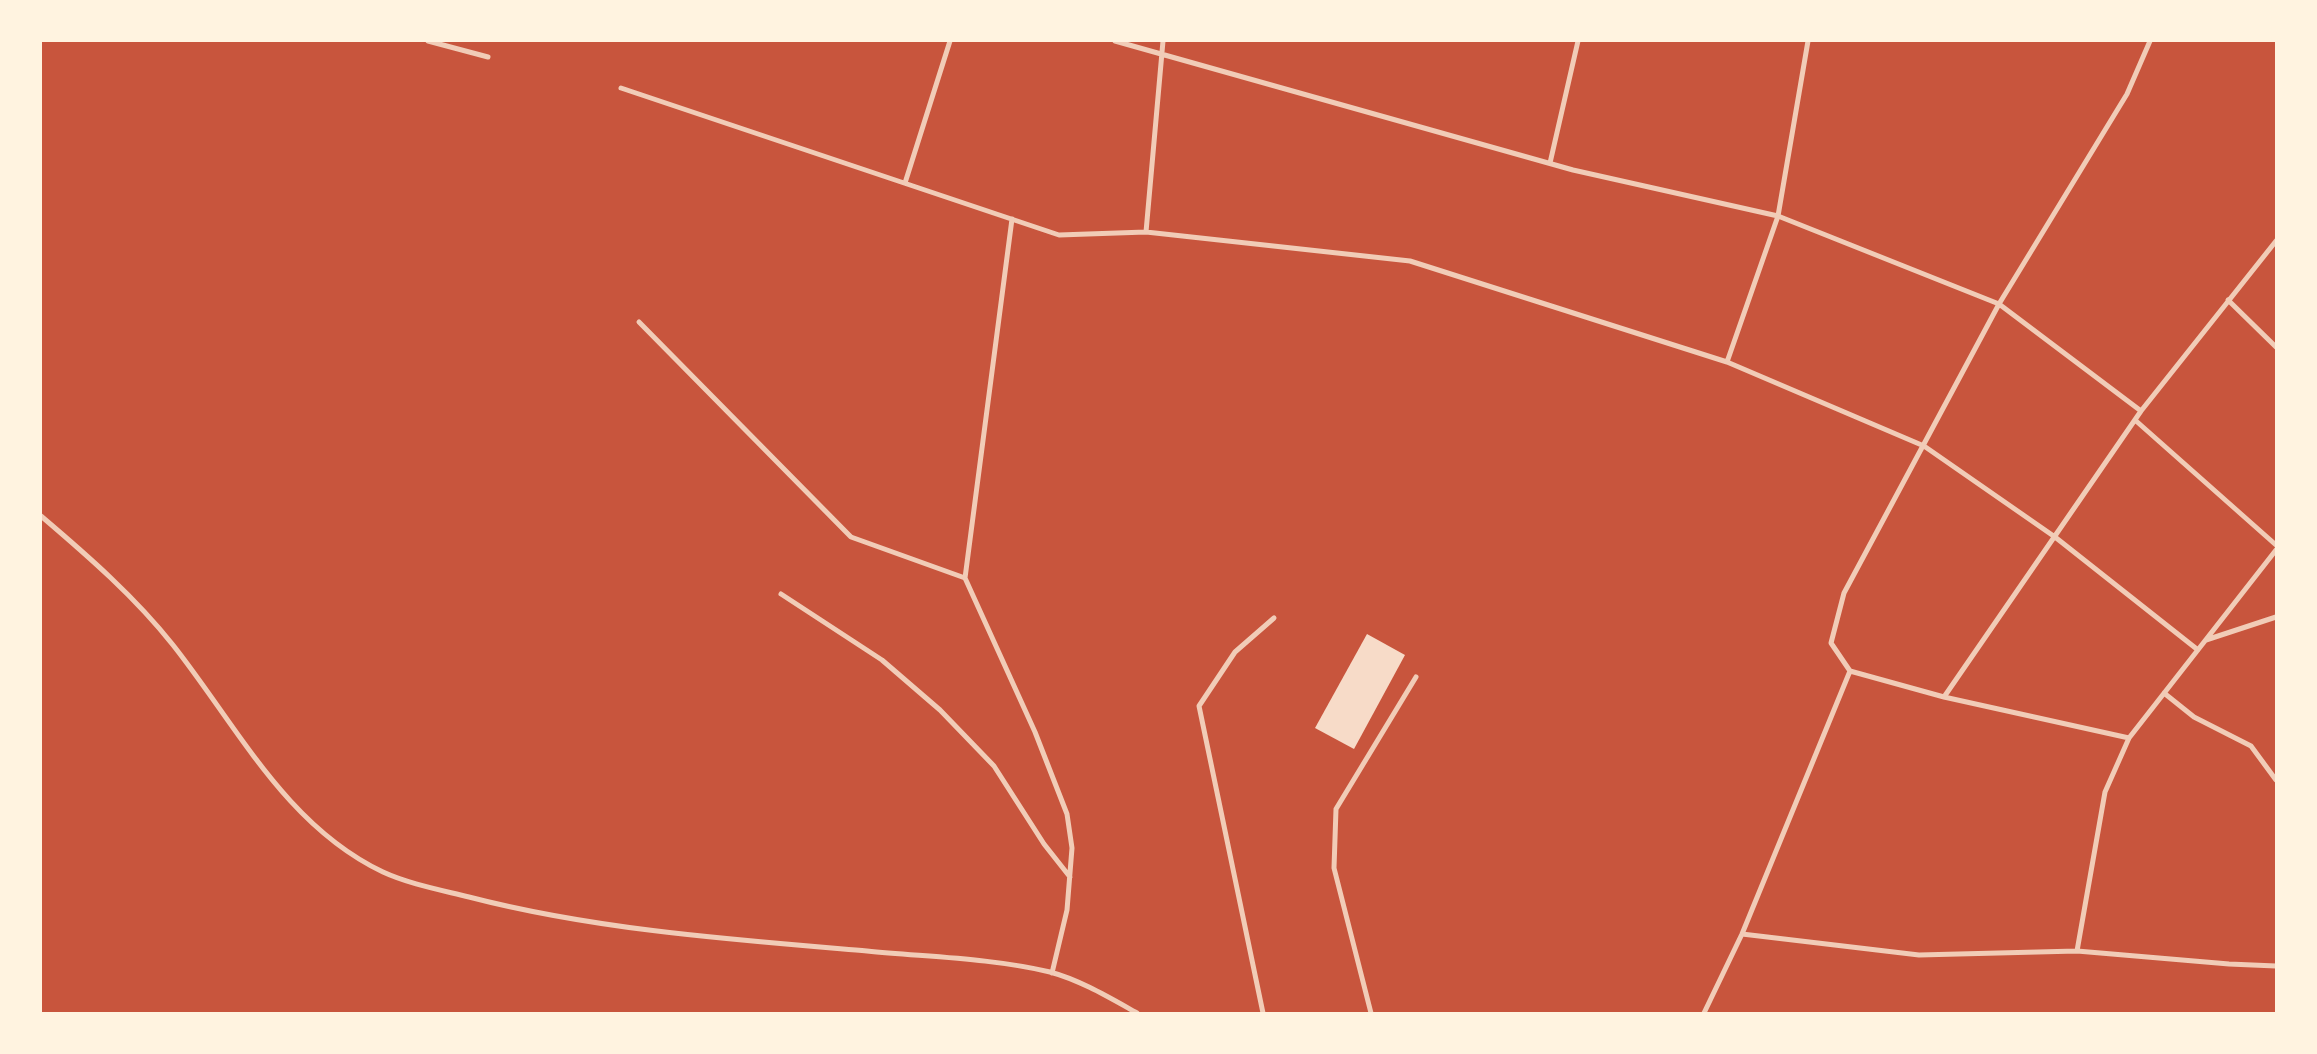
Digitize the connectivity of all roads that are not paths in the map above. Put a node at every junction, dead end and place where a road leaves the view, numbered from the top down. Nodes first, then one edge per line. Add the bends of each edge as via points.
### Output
1 (428, 41) edge
2 (950, 41) edge
3 (1115, 41) edge
4 (1163, 41) edge
5 (1578, 41) edge
6 (1808, 41) edge
7 (2150, 41) edge
8 (1162, 54) junction
9 (488, 57) dead end
10 (622, 88) dead end
11 (1550, 163) junction
12 (905, 183) junction
13 (1778, 216) junction
14 (1012, 219) junction
15 (1146, 232) junction
16 (2276, 241) edge
17 (2228, 300) junction
18 (1999, 304) junction
19 (639, 322) dead end
20 (2276, 347) edge
21 (1727, 362) junction
22 (2140, 411) junction
23 (2135, 420) junction
24 (1924, 446) junction
25 (41, 516) edge
26 (2055, 537) junction
27 (2276, 545) edge
28 (2276, 550) edge
29 (965, 578) junction
30 (781, 594) dead end
31 (1274, 618) dead end
32 (2276, 618) edge
33 (2206, 640) junction
34 (2198, 650) junction
35 (1850, 671) junction
36 (1416, 677) dead end
37 (2164, 693) junction
38 (1944, 697) junction
39 (2129, 738) junction
40 (2276, 780) edge
41 (1070, 877) junction
42 (1742, 934) junction
43 (2077, 951) junction
44 (2276, 966) edge
45 (1052, 972) junction
46 (1137, 1013) edge
47 (1263, 1013) edge
48 (1371, 1013) edge
49 (1704, 1013) edge

1 - 9 street
2 - 12 street
3 - 8 street
4 - 8 street
5 - 11 street
6 - 13 street
7 - 18 street via 2127,94
8 - 11 street
8 - 15 street
10 - 12 street
11 - 13 street
12 - 14 street
13 - 18 street
13 - 21 street
14 - 15 street via 1059,235
14 - 29 street
15 - 21 street via 1410,261
16 - 17 street
17 - 20 street
17 - 22 street
18 - 22 street
18 - 24 street
19 - 29 street via 851,536
21 - 24 street
22 - 23 street
23 - 26 street
23 - 27 street
24 - 26 street
24 - 35 street via 1844,593 1831,643
25 - 45 street via 94,562 171,642 286,798 330,838 384,872 501,906 580,920 812,947 979,961
26 - 34 street
26 - 38 street
28 - 33 street
29 - 41 street via 1035,732 1067,814 1072,848
30 - 41 street via 882,660 940,710 994,766 1044,844
31 - 47 street via 1235,652 1199,706
32 - 33 street
33 - 34 street
34 - 37 street
35 - 38 street
35 - 42 street
36 - 48 street via 1336,809 1334,868
37 - 39 street
37 - 40 street via 2194,717 2251,746
38 - 39 street
39 - 43 street via 2105,792
41 - 45 street via 1068,910
42 - 43 street via 1919,955
42 - 49 street
43 - 44 street
45 - 46 street

